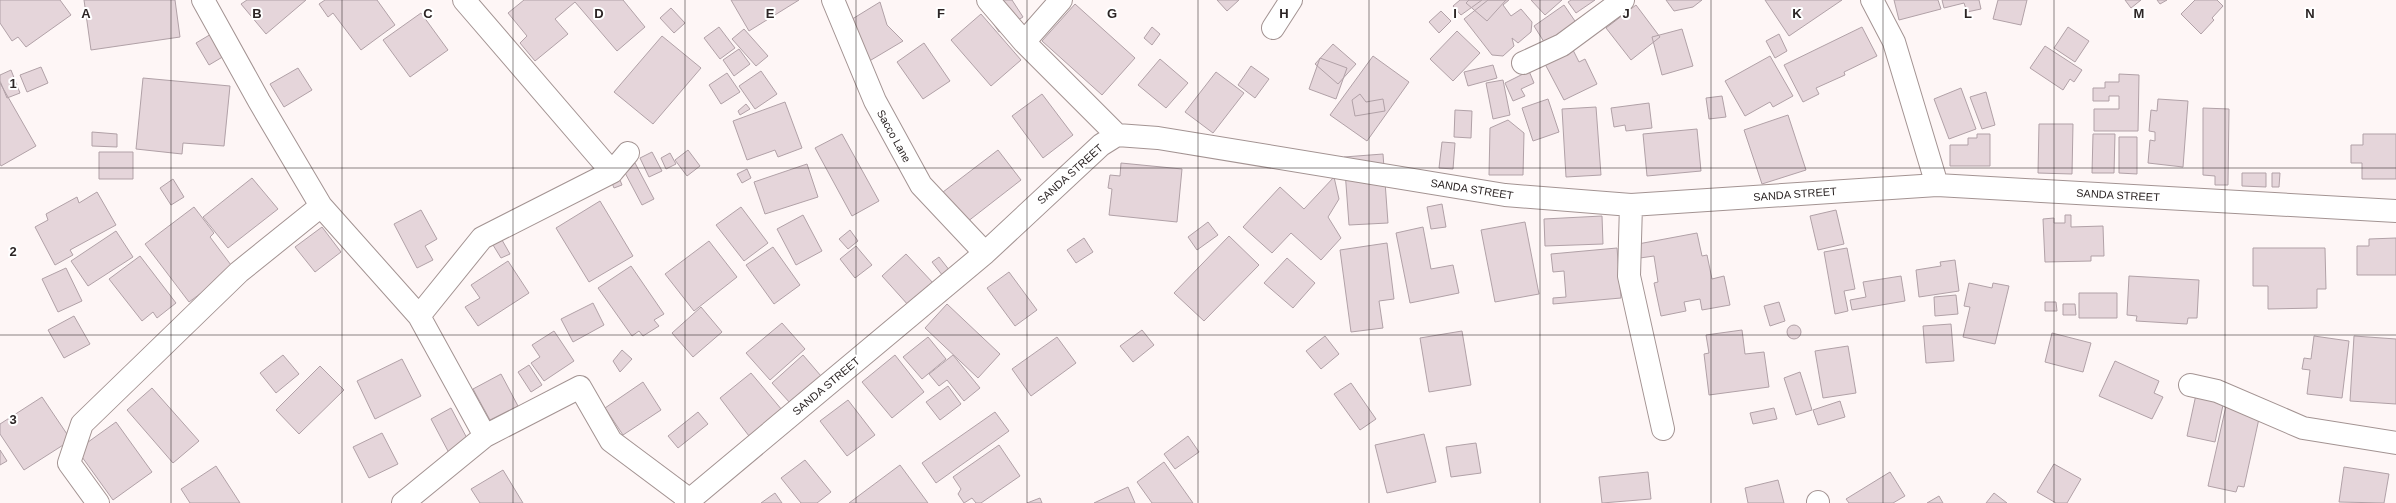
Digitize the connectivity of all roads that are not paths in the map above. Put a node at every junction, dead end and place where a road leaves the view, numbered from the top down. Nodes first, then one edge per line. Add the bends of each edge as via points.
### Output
1 (203, 0) edge
2 (464, 0) edge
3 (834, 0) edge
4 (988, 0) edge
5 (1062, 0) edge
6 (1291, 0) edge
7 (1623, 0) edge
8 (1872, 0) edge
9 (1273, 28) dead end
10 (1024, 42) junction
11 (1523, 63) dead end
12 (1117, 135) junction
13 (628, 153) dead end
14 (612, 172) junction
15 (1937, 185) junction
16 (1631, 205) junction
17 (321, 206) junction
18 (2396, 211) edge
19 (985, 253) junction
20 (419, 316) junction
21 (2190, 385) dead end
22 (1664, 428) dead end
23 (485, 436) junction
24 (2396, 442) edge
25 (688, 502) edge
26 (98, 503) edge
27 (403, 503) edge

1 - 17 street
2 - 14 street
3 - 19 street, Sacco Lane via 875,102 921,185
4 - 10 street
5 - 10 street
6 - 9 street
7 - 11 street via 1562,45
8 - 15 street via 1894,42
10 - 12 street
12 - 16 street, SANDA STREET via 1158,138 1505,196
12 - 19 street, SANDA STREET via 1101,144
13 - 14 street
14 - 20 street via 482,238
15 - 16 street, SANDA STREET
15 - 18 street, SANDA STREET
16 - 22 street via 1629,276
17 - 20 street
17 - 26 street via 239,272 82,424 69,463
19 - 25 street, SANDA STREET
20 - 23 street
21 - 24 street via 2217,391 2303,428
23 - 25 street via 580,387 611,441
23 - 27 street

